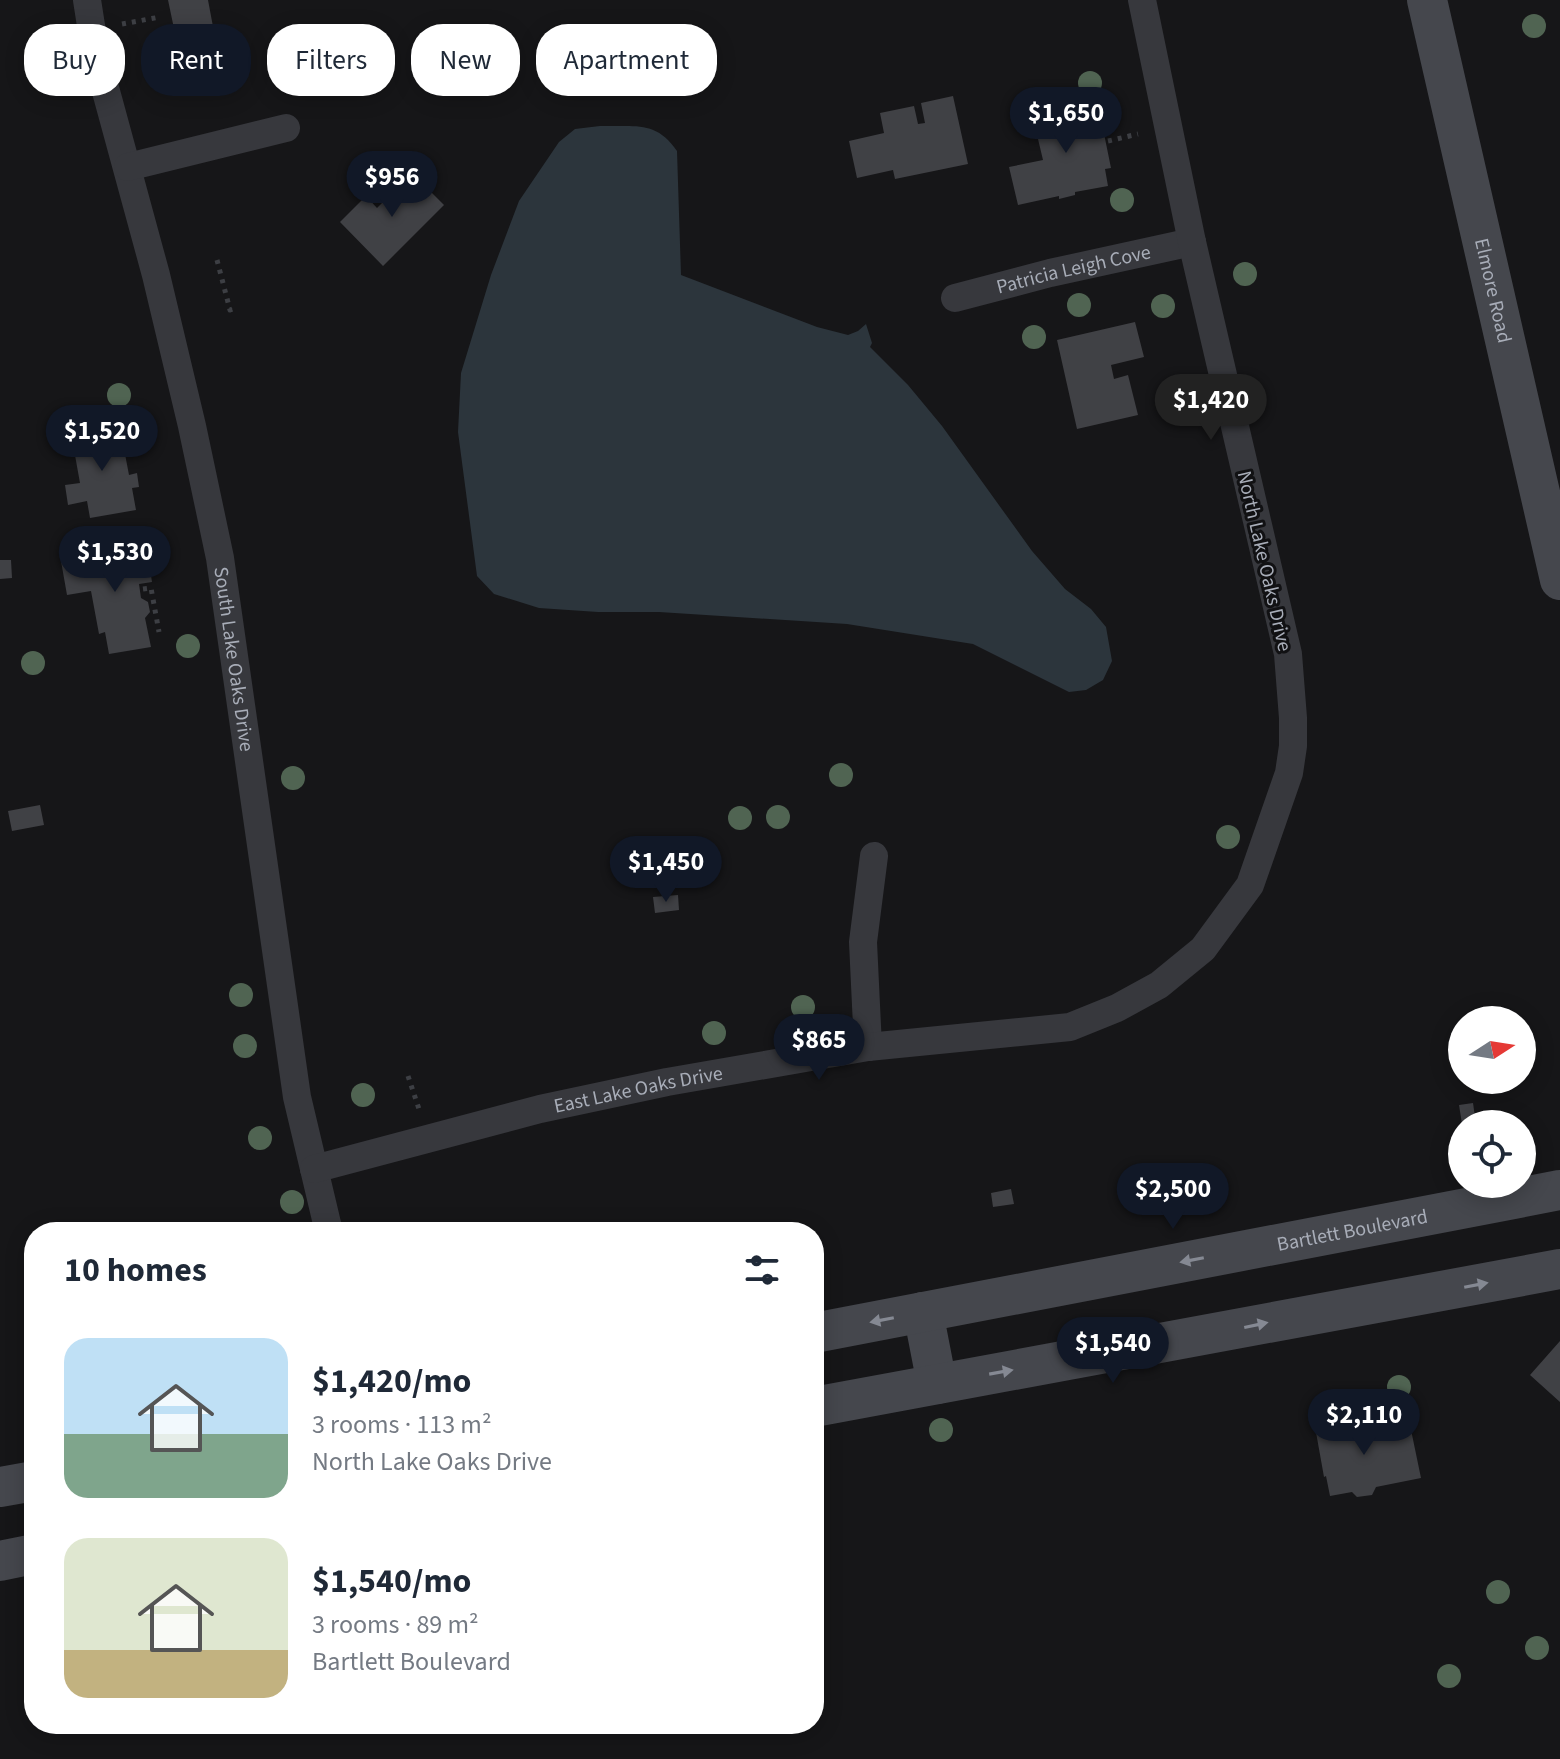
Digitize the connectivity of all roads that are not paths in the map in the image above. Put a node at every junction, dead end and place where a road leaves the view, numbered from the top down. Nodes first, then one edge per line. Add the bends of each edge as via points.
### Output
1 (87, 0) edge
2 (1142, 0) edge
3 (1427, 0) edge
4 (286, 128) dead end
5 (128, 167) junction
6 (1192, 242) junction
7 (955, 298) dead end
8 (1560, 580) edge
9 (874, 856) dead end
10 (1250, 885) joint
11 (868, 1047) junction
12 (314, 1169) junction
13 (1555, 1188) edge
14 (327, 1222) edge
15 (1560, 1269) edge
16 (923, 1312) junction
17 (824, 1331) edge
18 (937, 1384) junction
19 (824, 1405) edge
20 (24, 1483) edge
21 (0, 1487) edge
22 (24, 1556) edge
23 (0, 1561) edge

1 - 5 street, South Lake Oaks Drive via 103,83
2 - 6 street, North Lake Oaks Drive
3 - 8 main road, Elmore Road
4 - 5 street
5 - 12 street, South Lake Oaks Drive via 220,558 297,1097
6 - 7 street, Patricia Leigh Cove
6 - 10 street, North Lake Oaks Drive via 1292,686 1289,773
9 - 11 street via 863,942
10 - 11 street, East Lake Oaks Drive via 1203,949 1159,985 1117,1008 1070,1027
11 - 12 street, East Lake Oaks Drive via 540,1109
12 - 14 street, South Lake Oaks Drive
13 -> 16 main road, Bartlett Boulevard
18 -> 15 main road
16 -> 17 main road, Bartlett Boulevard
16 - 18 main road
18 - 19 main road
20 - 21 main road
22 - 23 main road

